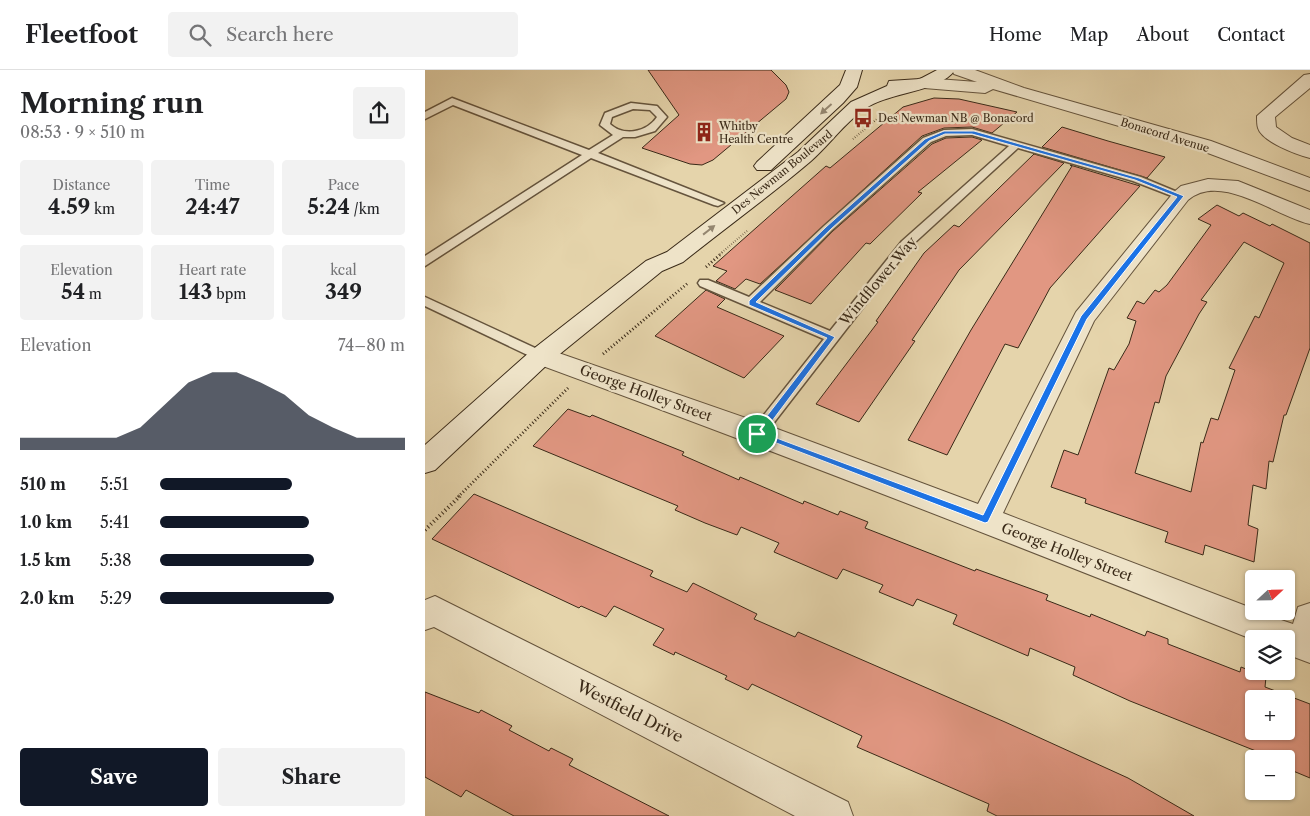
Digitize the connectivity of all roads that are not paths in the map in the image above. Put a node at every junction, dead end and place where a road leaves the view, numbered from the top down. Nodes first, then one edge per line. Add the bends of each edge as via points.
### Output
1 (855, 70) edge
2 (947, 70) edge
3 (960, 70) edge
4 (1310, 80) edge
5 (918, 84) junction
6 (1018, 92) junction
7 (425, 116) edge
8 (621, 134) junction
9 (1016, 145) junction
10 (1310, 152) edge
11 (589, 155) junction
12 (1310, 186) edge
13 (1181, 196) junction
14 (718, 203) junction
15 (1310, 218) edge
16 (425, 262) edge
17 (654, 266) junction
18 (698, 281) road end
19 (425, 301) edge
20 (751, 303) junction
21 (831, 337) junction
22 (541, 356) junction
23 (757, 434) junction
24 (425, 462) edge
25 (985, 519) junction
26 (425, 615) edge
27 (1309, 637) edge
28 (834, 816) edge

1 - 5 street, Bonacord Avenue via 885,84
1 -> 14 street, Des Newman Boulevard via 848,87 837,100 791,144
2 - 5 street via 942,76
3 - 6 street, Bonacord Avenue
4 - 10 street via 1266,116 1267,129 1285,142
5 - 6 street, Bonacord Avenue
17 -> 5 street, Des Newman Boulevard via 675,257 805,156 857,106 888,91
6 - 12 street, Bonacord Avenue via 1204,145
7 - 11 lane via 452,101
8 - 8 lane via 649,130 660,122 660,113 641,105 614,111 608,115 605,125
8 - 11 lane
9 - 13 lane via 1137,179
9 - 20 lane via 958,131 927,140 828,228
9 - 21 lane, Windflower Way via 906,244
11 - 14 lane
11 - 16 lane
13 - 15 street via 1188,190 1231,185
13 - 25 street via 1084,318
14 - 17 street, Des Newman Boulevard via 662,253
17 - 22 street, Des Newman Boulevard
18 - 20 lane
19 - 22 lane
20 - 21 lane
21 - 23 lane, Windflower Way
22 - 23 street, George Holley Street
22 - 24 street, Des Newman Boulevard
23 - 25 street, George Holley Street
25 - 27 street, George Holley Street
26 - 28 street, Westfield Drive via 435,611

